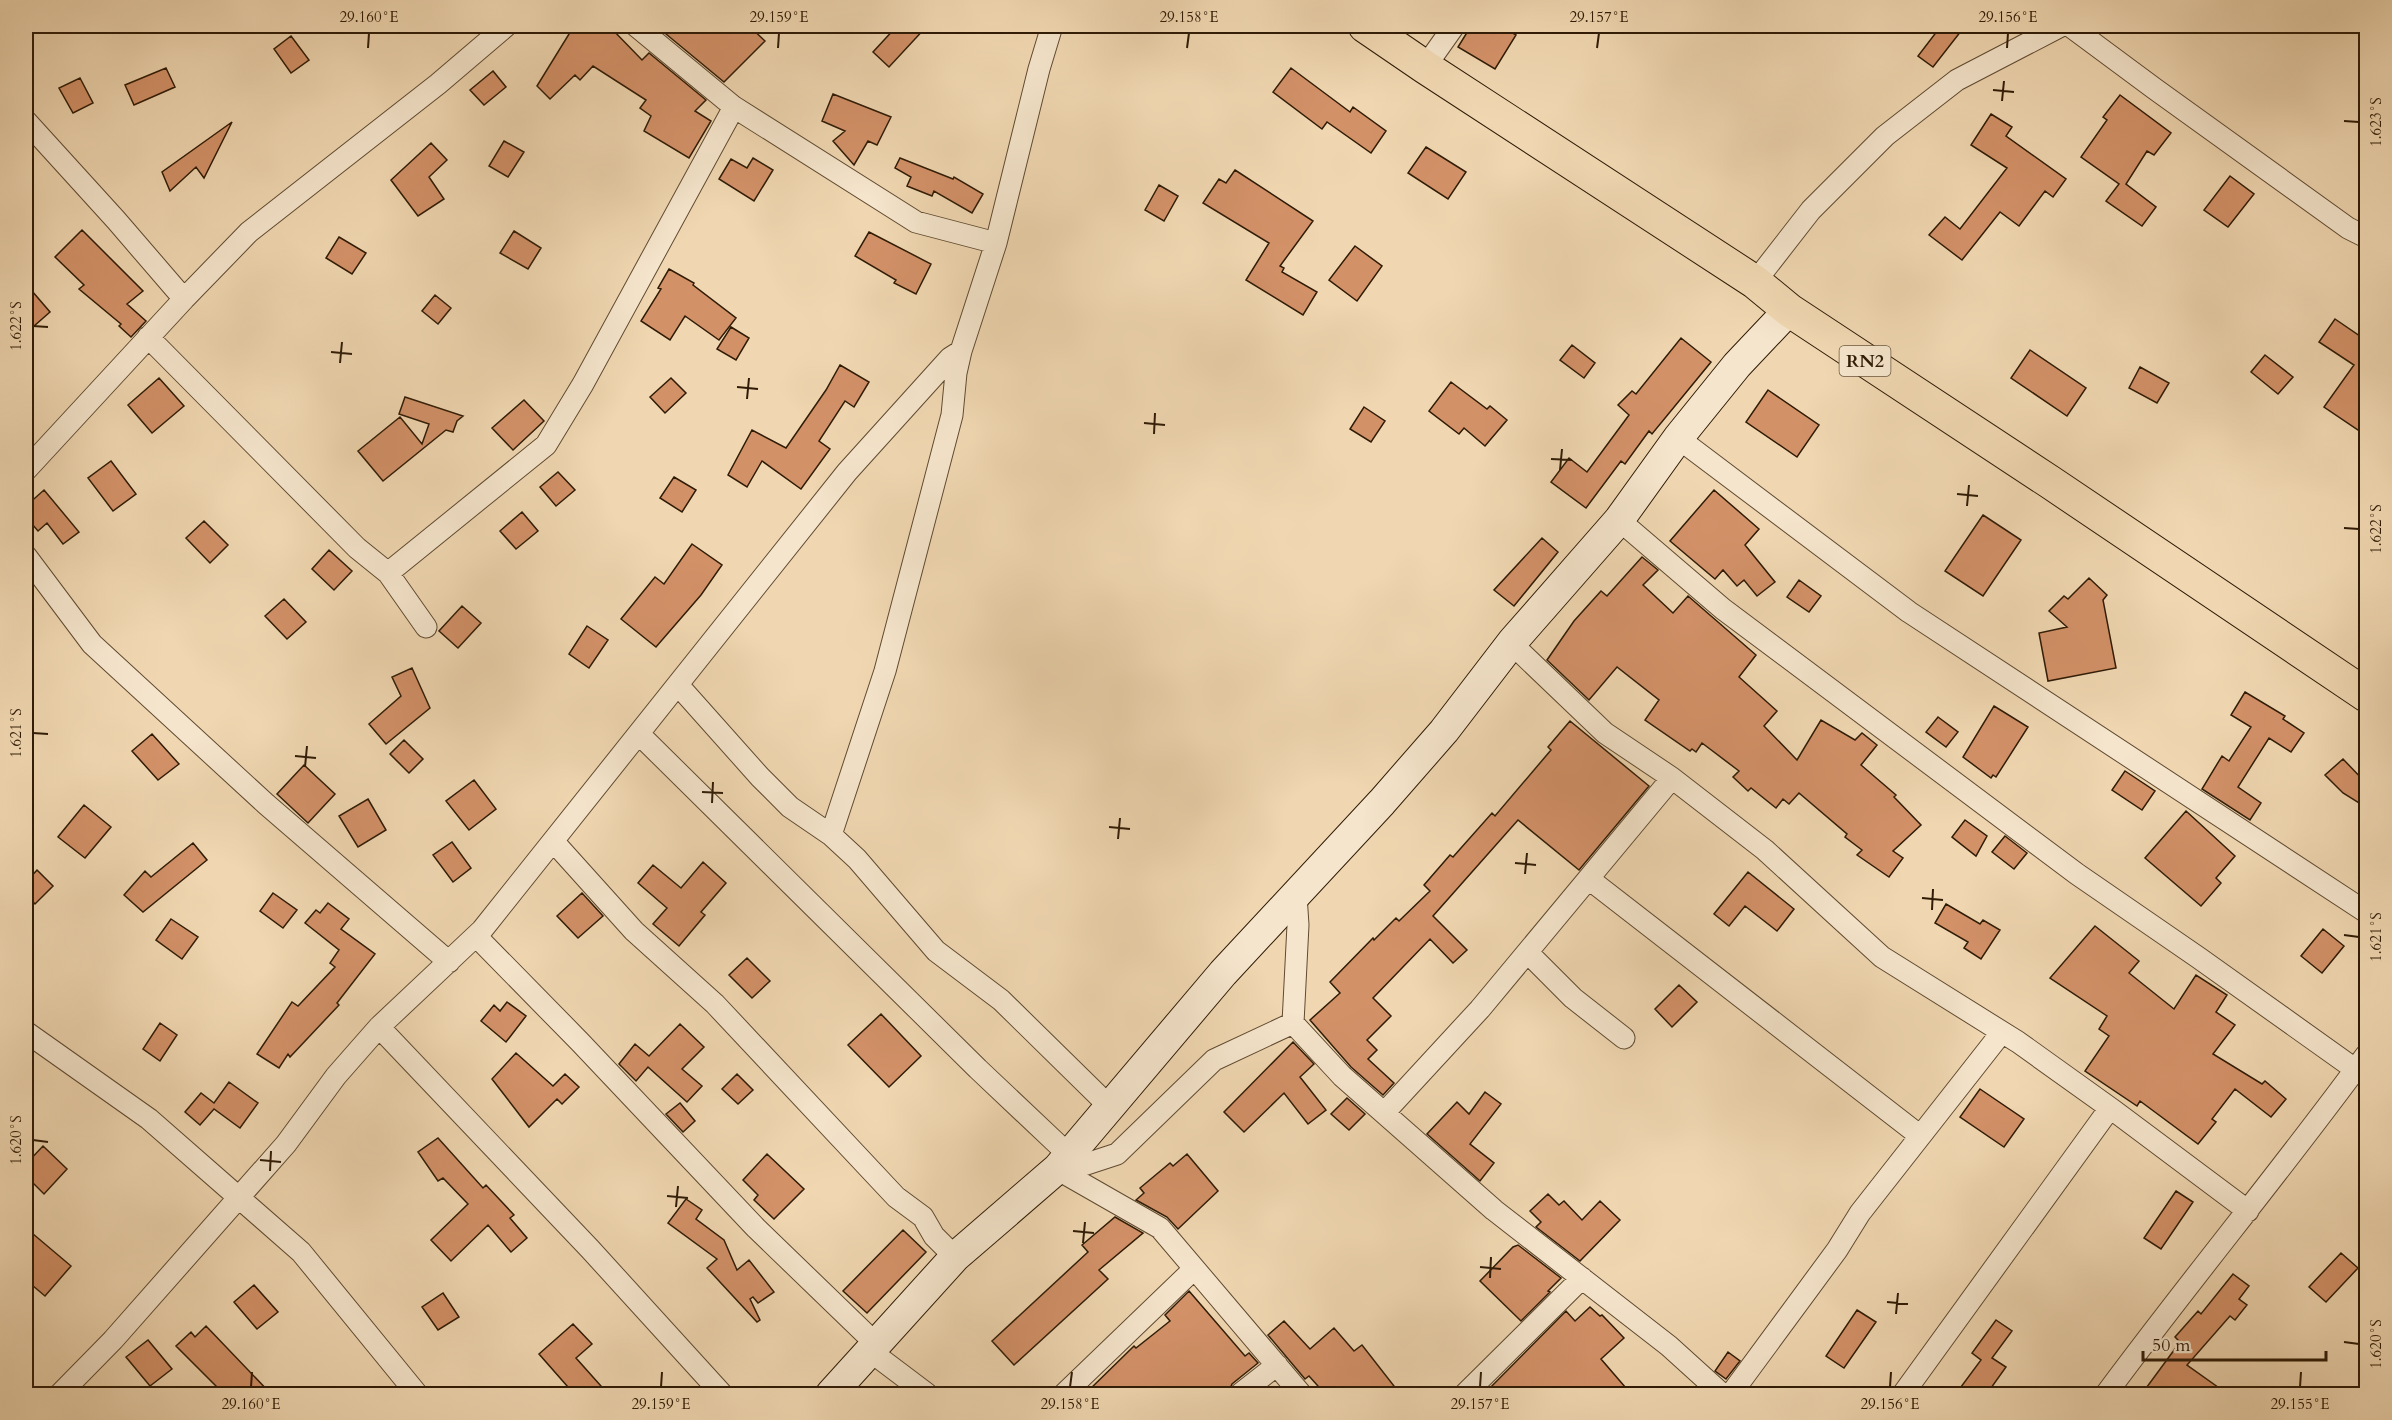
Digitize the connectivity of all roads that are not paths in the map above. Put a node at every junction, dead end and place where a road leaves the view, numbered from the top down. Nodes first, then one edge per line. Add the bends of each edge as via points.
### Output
1 (506, 26) edge
2 (636, 26) edge
3 (1052, 26) edge
4 (1365, 26) edge
5 (1454, 26) edge
6 (2061, 26) edge
7 (2070, 26) edge
8 (1425, 67) junction
9 (734, 107) junction
10 (26, 121) edge
11 (2367, 237) edge
12 (996, 243) junction
13 (1755, 282) junction
14 (184, 299) junction
15 (1789, 310) junction
16 (148, 337) junction
17 (961, 351) junction
18 (1678, 438) junction
19 (26, 470) edge
20 (1619, 520) junction
21 (26, 556) edge
22 (388, 573) junction
23 (426, 627) dead end
24 (1512, 644) junction
25 (678, 685) junction
26 (2367, 695) edge
27 (639, 734) junction
28 (1672, 778) junction
29 (831, 835) junction
30 (553, 841) junction
31 (1589, 879) junction
32 (1296, 895) junction
33 (2367, 912) edge
34 (476, 936) junction
35 (1528, 952) junction
36 (449, 962) junction
37 (1293, 1023) junction
38 (379, 1027) junction
39 (26, 1032) edge
40 (2002, 1032) junction
41 (1624, 1038) dead end
42 (2363, 1067) edge
43 (1110, 1107) junction
44 (2110, 1108) junction
45 (1384, 1113) junction
46 (1919, 1135) junction
47 (1063, 1165) junction
48 (239, 1196) junction
49 (2248, 1211) junction
50 (956, 1257) junction
51 (1194, 1269) junction
52 (1582, 1278) junction
53 (873, 1347) junction
54 (1277, 1365) junction
55 (1072, 1392) edge
56 (60, 1395) edge
57 (417, 1395) edge
58 (722, 1395) edge
59 (831, 1395) edge
60 (927, 1395) edge
61 (1240, 1395) edge
62 (1301, 1395) edge
63 (1465, 1395) edge
64 (1722, 1395) edge
65 (1731, 1395) edge
66 (1904, 1395) edge
67 (2106, 1395) edge

1 - 14 street via 249,232
2 - 9 street
3 - 12 street
4 - 8 highway, RN2
5 - 8 street
6 - 13 street via 1957,80 1885,136 1811,210
7 - 11 street via 2348,228
8 - 13 highway, RN2
9 - 12 street via 916,222
9 - 22 street via 546,445
10 - 14 street
12 - 17 street
13 - 15 highway, RN2
14 - 16 street
15 - 18 street via 1737,365
15 - 26 highway, RN2
16 - 19 street
16 - 22 street via 357,548
17 - 25 street via 943,365 847,472
17 - 29 street via 952,415 891,649
18 - 20 street
18 - 33 street via 1908,612
20 - 24 street
20 - 42 street via 1723,609 2077,874
21 - 36 street via 92,645 266,804
22 - 23 street
24 - 28 street via 1605,733
24 - 32 street via 1436,740
25 - 27 street
25 - 29 street via 790,807
27 - 30 street
27 - 47 street via 978,1069
28 - 31 street
28 - 40 street via 1765,850 1882,957
29 - 43 street via 857,859 936,951 1000,1000
30 - 34 street
30 - 50 street via 634,931 715,1004
31 - 35 street
31 - 46 street
32 - 37 street
32 - 43 street via 1216,981
34 - 36 street
34 - 53 street
35 - 41 street via 1573,998
35 - 45 street
36 - 38 street
37 - 45 street via 1342,1076
37 - 47 street via 1214,1059 1117,1154
38 - 48 street
38 - 58 street
39 - 48 street via 149,1119
40 - 44 street
40 - 46 street
42 - 49 street
43 - 47 street
44 - 49 street
44 - 66 street
45 - 52 street via 1494,1210
46 - 65 street
47 - 50 street
47 - 51 street via 1160,1228
48 - 56 street
48 - 57 street via 301,1252
49 - 67 street
50 - 53 street
51 - 54 street
51 - 55 street
52 - 63 street
52 - 64 street via 1669,1346
53 - 59 street
53 - 60 street
54 - 61 street
54 - 62 street

